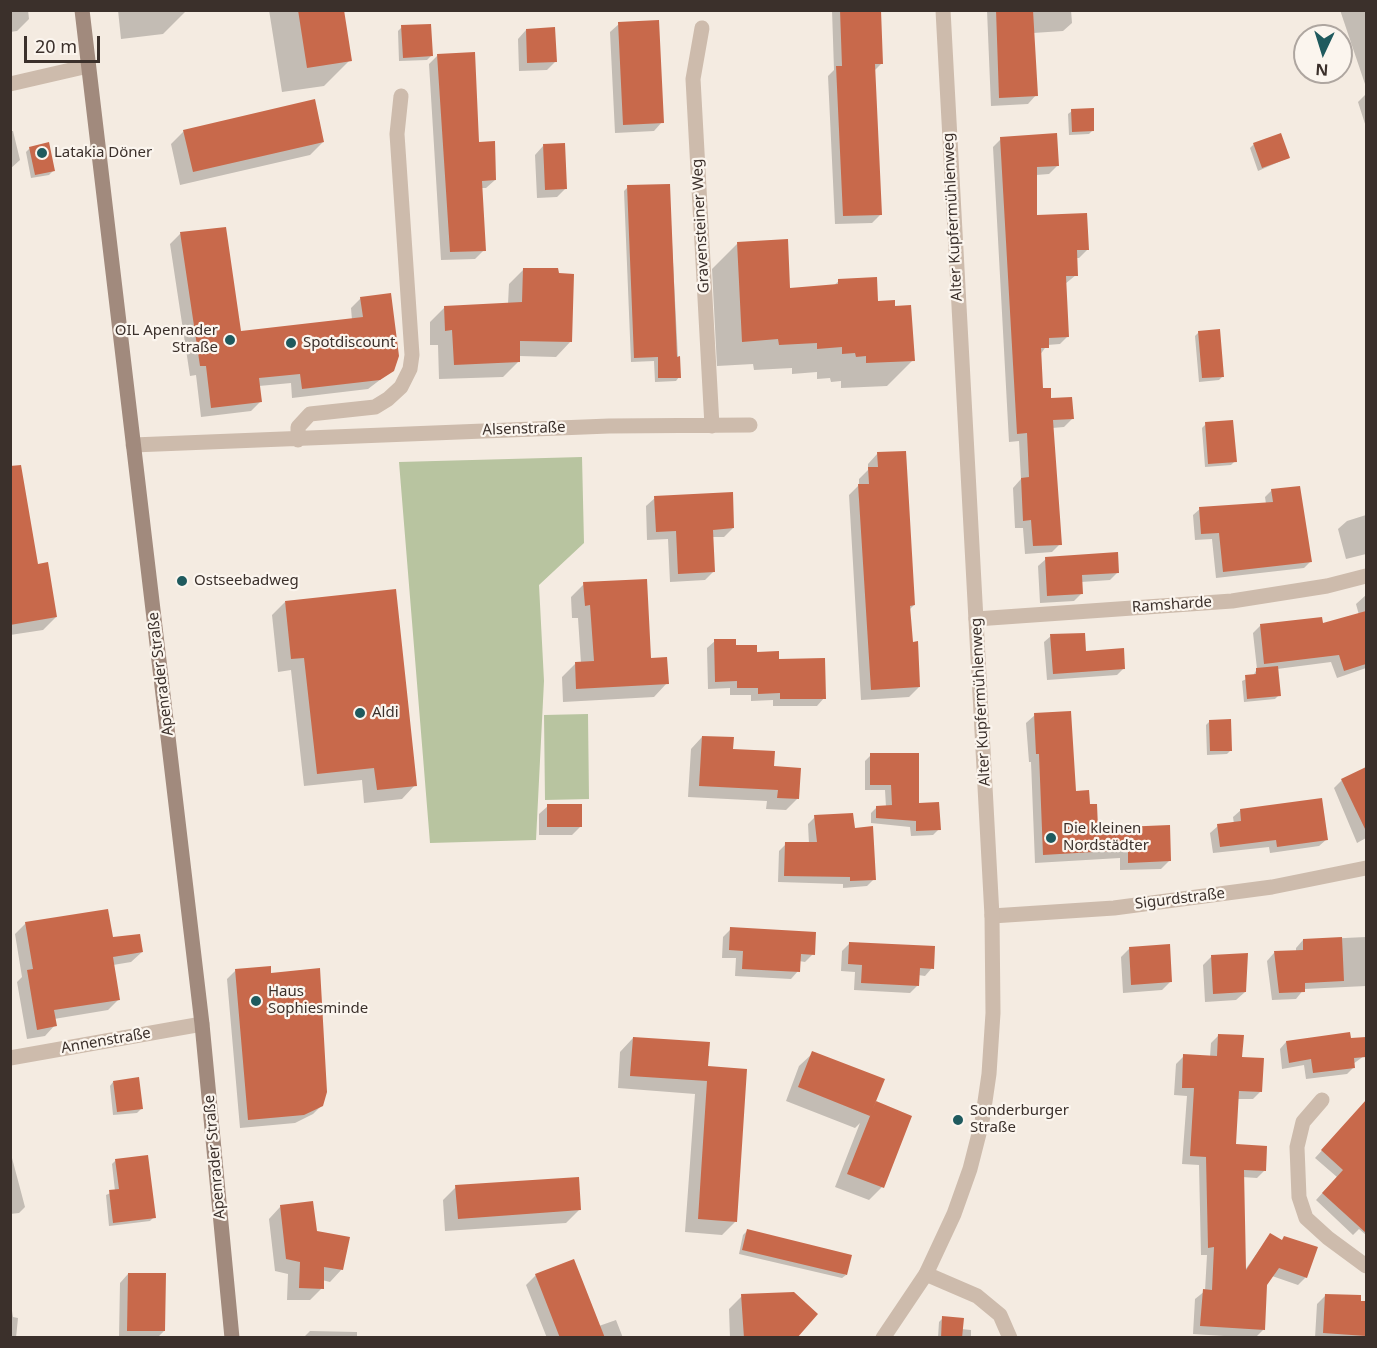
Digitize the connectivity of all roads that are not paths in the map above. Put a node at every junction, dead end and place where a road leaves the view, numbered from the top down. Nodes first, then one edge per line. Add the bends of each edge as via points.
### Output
1 (82, 10) edge
2 (943, 10) edge
3 (702, 28) dead end
4 (88, 66) junction
5 (10, 84) edge
6 (401, 96) dead end
7 (750, 425) dead end
8 (712, 426) junction
9 (297, 440) junction
10 (134, 445) junction
11 (1366, 576) edge
12 (976, 619) junction
13 (1366, 868) edge
14 (992, 916) junction
15 (202, 1024) junction
16 (10, 1058) edge
17 (1322, 1100) dead end
18 (1366, 1266) edge
19 (926, 1274) junction
20 (232, 1338) edge
21 (884, 1338) edge
22 (1010, 1338) edge

1 - 4 main road, Apenrader Straße
2 - 12 street, Alter Kupfermühlenweg
3 - 8 street, Gravensteiner Weg via 693,79
4 - 5 street
4 - 10 main road, Apenrader Straße
6 - 9 street via 397,134 410,369 401,387 375,406 310,414 298,427
7 - 8 street, Alsenstraße
8 - 9 street, Alsenstraße via 609,426
9 - 10 street, Alsenstraße
10 - 15 main road, Apenrader Straße
11 - 12 street, Ramsharde via 1232,601
12 - 14 street, Alter Kupfermühlenweg
13 - 14 street, Sigurdstraße via 1272,887 1125,906
14 - 19 street, Alter Kupfermühlenweg via 993,1013 982,1122 954,1214
15 - 16 street, Annenstraße
15 - 20 main road, Apenrader Straße
17 - 18 street via 1303,1122 1298,1147 1299,1197 1306,1218
19 - 21 street
19 - 22 street via 977,1296 1000,1315

